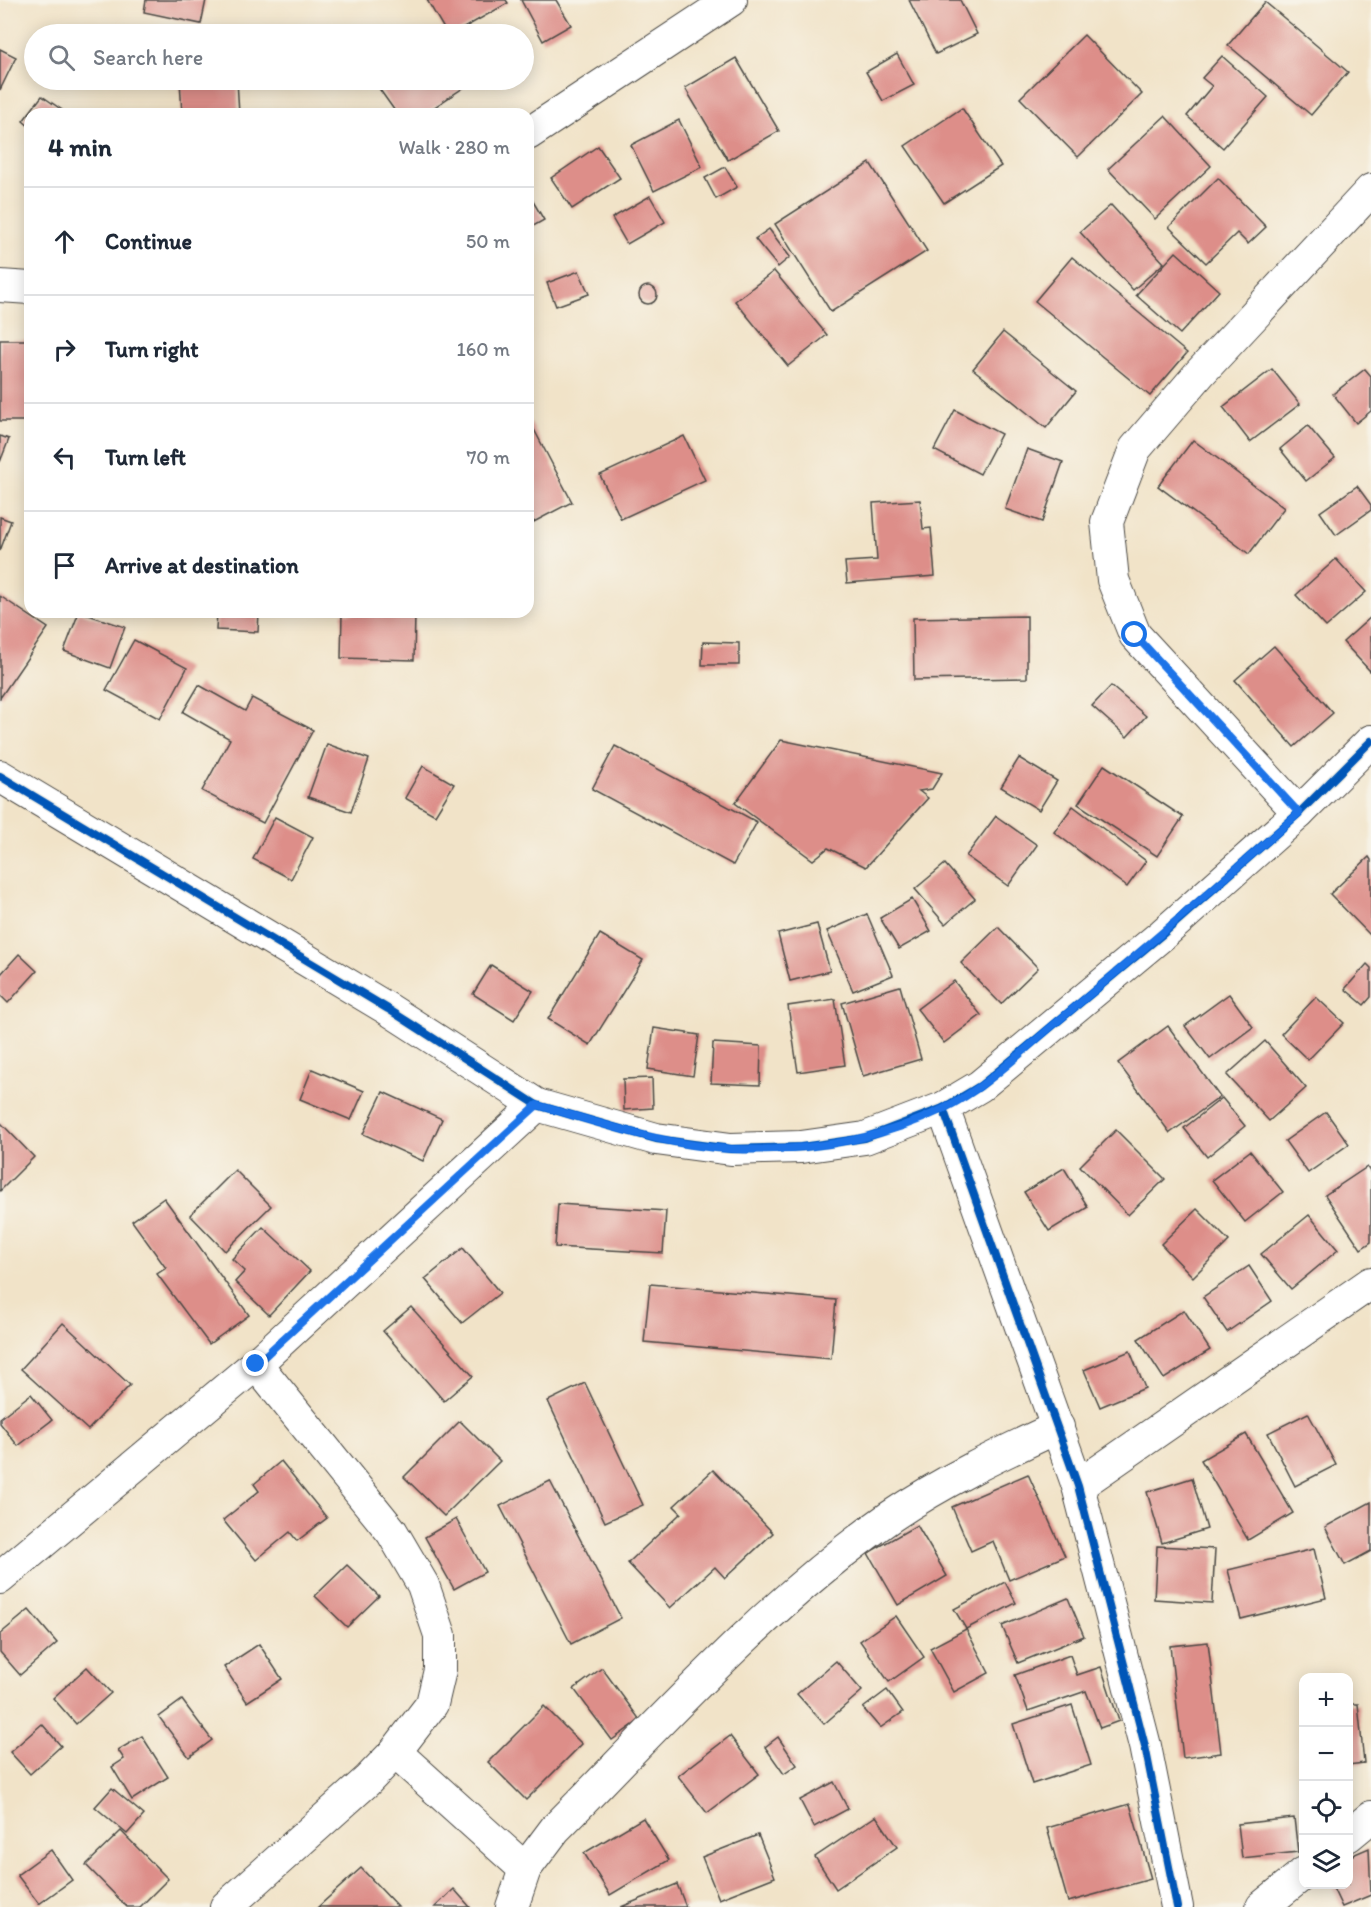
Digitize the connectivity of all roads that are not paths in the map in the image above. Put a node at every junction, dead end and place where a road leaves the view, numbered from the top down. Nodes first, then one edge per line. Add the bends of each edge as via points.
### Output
1 (731, 0) edge
2 (534, 130) edge
3 (1371, 190) edge
4 (0, 286) edge
5 (24, 288) edge
6 (1371, 741) edge
7 (0, 776) edge
8 (1299, 813) junction
9 (537, 1105) junction
10 (943, 1108) junction
11 (1371, 1283) edge
12 (256, 1364) junction
13 (1058, 1427) junction
14 (1078, 1486) junction
15 (0, 1578) edge
16 (395, 1752) junction
17 (1371, 1817) edge
18 (1349, 1835) edge
19 (525, 1869) junction
20 (1299, 1877) edge
21 (226, 1907) edge
22 (512, 1907) edge
23 (1177, 1907) edge
24 (1262, 1907) edge

1 - 2 street
3 - 8 street via 1200,373 1135,449 1107,522 1113,580 1135,635
4 - 5 street
6 - 8 street
7 - 9 street via 388,1009
8 - 10 street via 1163,934 980,1086
9 - 10 street via 657,1139 731,1149 801,1147 865,1138
9 - 12 street
10 - 13 street
11 - 14 street
12 - 15 street
12 - 16 street via 392,1532 423,1585 440,1635 440,1670 432,1704
13 - 14 street
13 - 19 street via 978,1464 892,1516 829,1563 780,1604 555,1829
14 - 23 street via 1145,1746
16 - 19 street
16 - 21 street
17 - 18 street
19 - 22 street
20 - 24 street

